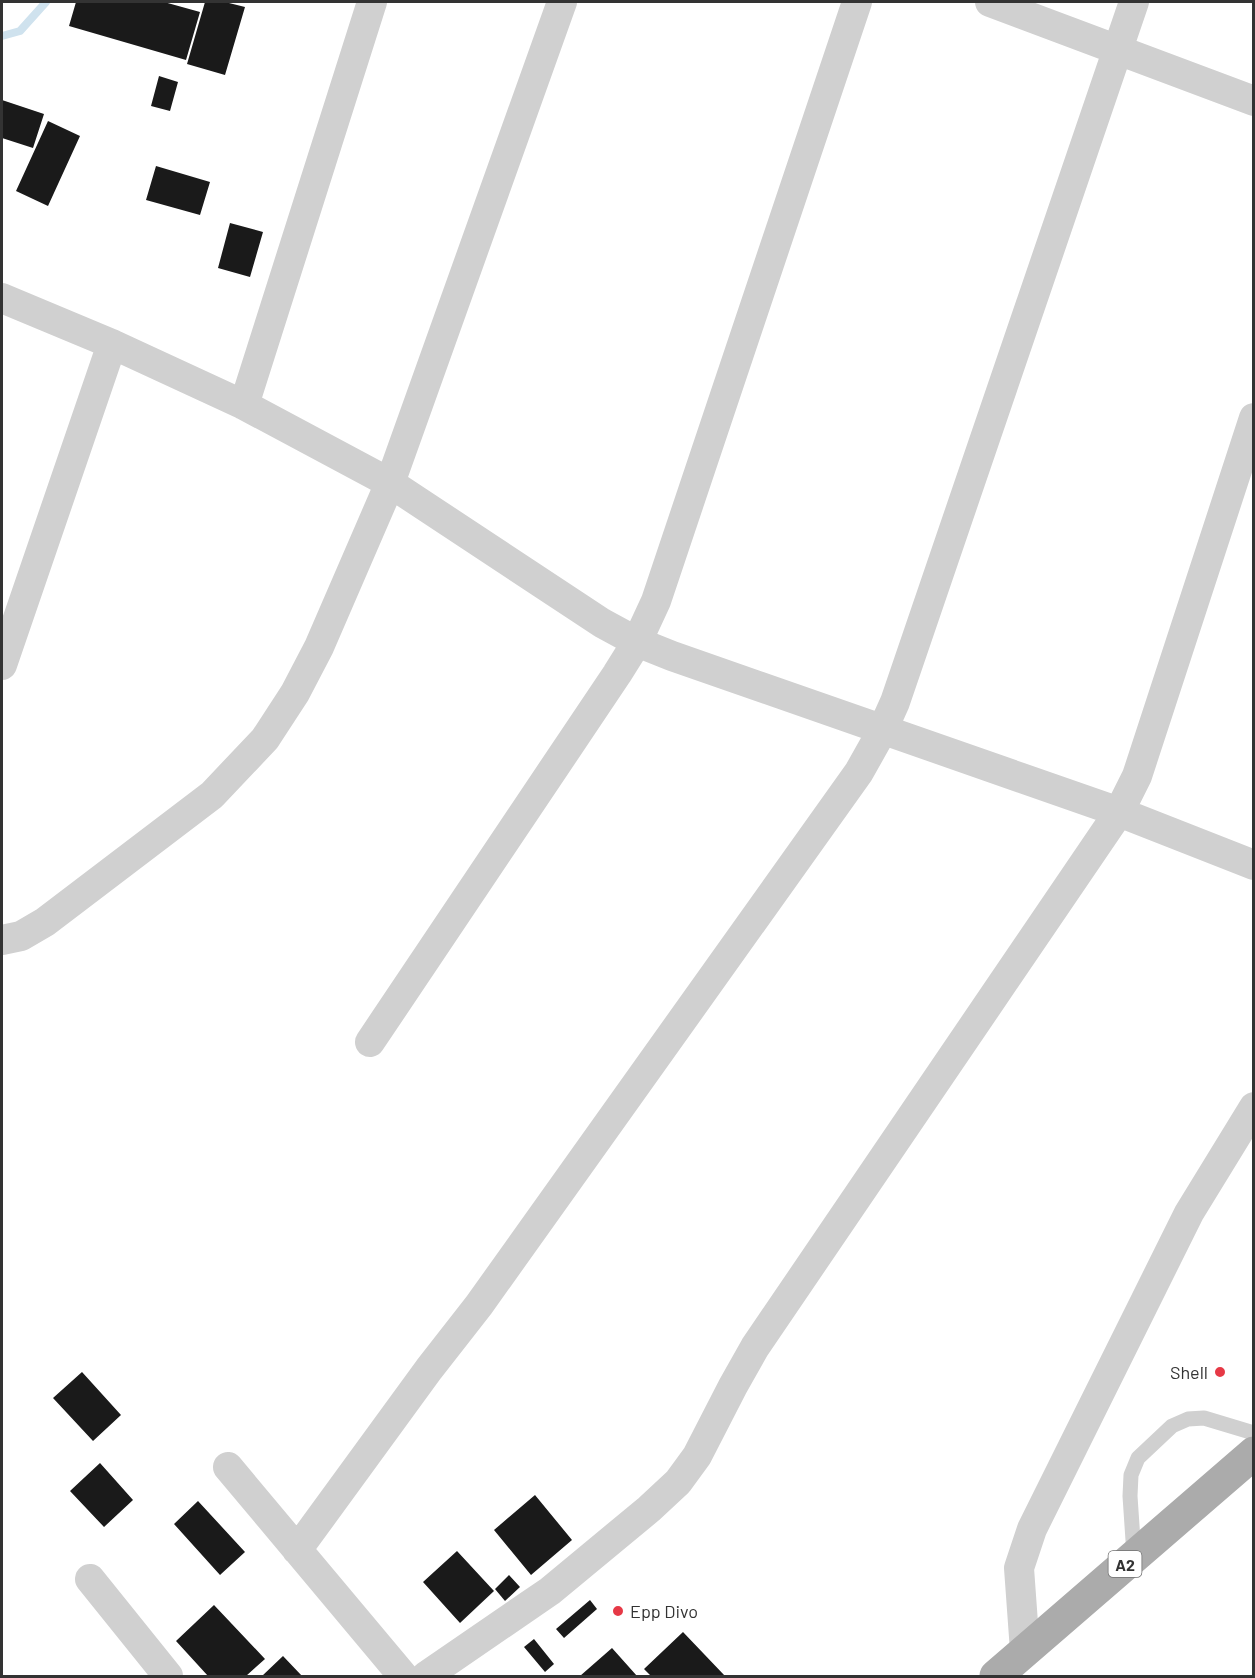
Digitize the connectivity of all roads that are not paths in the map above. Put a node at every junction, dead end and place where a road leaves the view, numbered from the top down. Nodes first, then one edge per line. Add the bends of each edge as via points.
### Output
1 (372, 2) edge
2 (562, 2) edge
3 (858, 2) edge
4 (990, 2) edge
5 (1134, 2) edge
6 (1117, 48) junction
7 (1254, 101) edge
8 (2, 298) edge
9 (112, 344) junction
10 (244, 405) junction
11 (1254, 418) edge
12 (390, 483) junction
13 (637, 642) junction
14 (2, 665) edge
15 (882, 731) junction
16 (1119, 812) junction
17 (1254, 865) edge
18 (2, 940) edge
19 (370, 1042) dead end
20 (1254, 1107) edge
21 (1254, 1433) edge
22 (1254, 1453) edge
23 (228, 1467) dead end
24 (297, 1550) junction
25 (1134, 1556) junction
26 (90, 1579) dead end
27 (1025, 1651) junction
28 (168, 1677) edge
29 (403, 1677) edge
30 (426, 1677) edge
31 (996, 1677) edge

1 - 10 street
2 - 12 street
3 - 13 street via 656,601
4 - 6 street
5 - 6 street
6 - 7 street
6 - 15 street
8 - 9 street
9 - 10 street
9 - 14 street
10 - 12 street
11 - 16 street via 1137,776
12 - 13 street
12 - 18 street via 319,646 265,739 212,795 45,922 21,936
13 - 15 street
13 - 19 street
15 - 16 street
15 - 24 street via 859,772 479,1305
16 - 17 street
16 - 30 street via 755,1347 697,1456 678,1482 550,1591
20 - 27 street via 1189,1213 1032,1530 1019,1568
21 - 25 lane via 1204,1418 1188,1419 1172,1426 1138,1458 1131,1475 1130,1496
22 - 25 main road, A2
23 - 24 street
24 - 29 street
25 - 27 main road, A2
26 - 28 street
27 - 31 main road, A2

